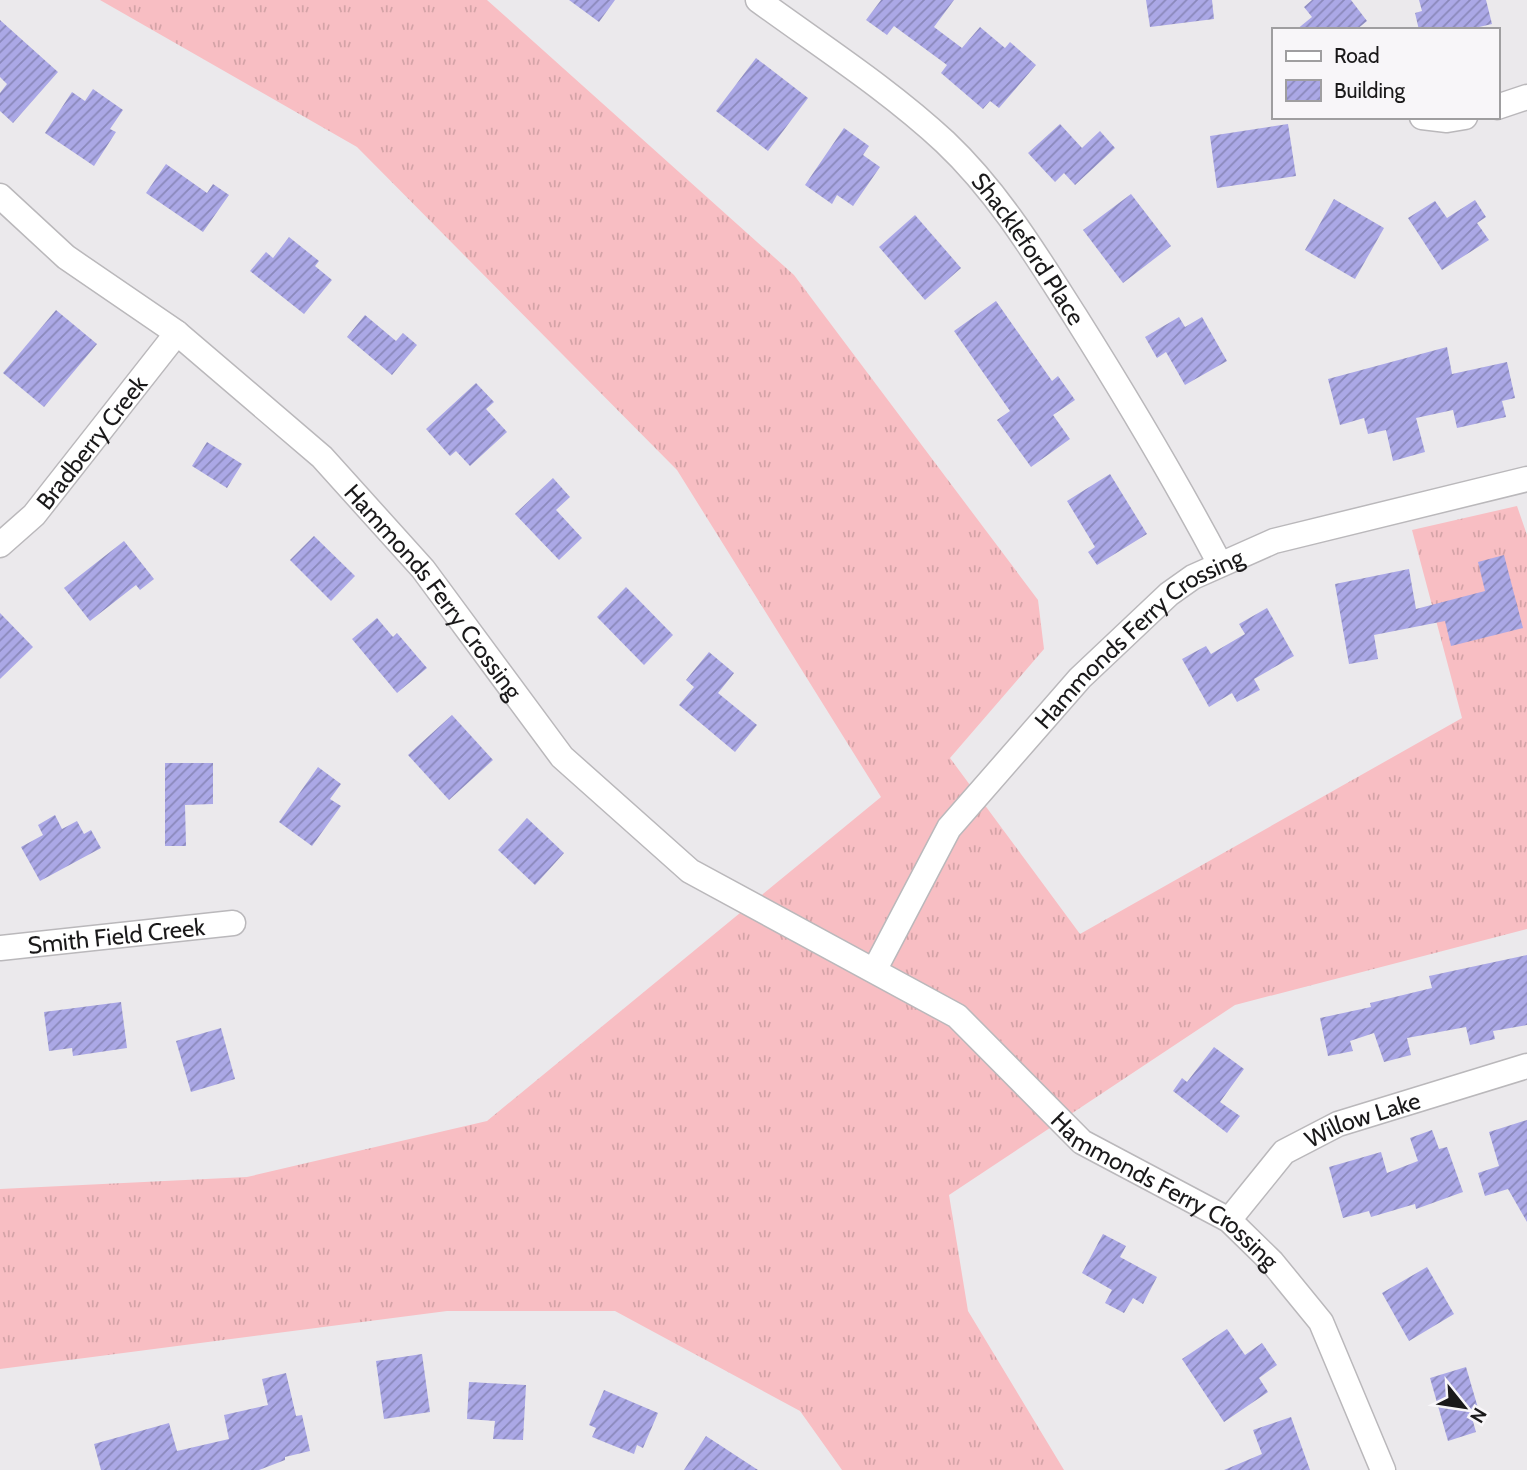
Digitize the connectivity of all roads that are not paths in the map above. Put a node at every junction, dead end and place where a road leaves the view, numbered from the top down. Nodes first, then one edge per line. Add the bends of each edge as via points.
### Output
1 (758, 0) edge
2 (1527, 97) edge
3 (1499, 106) edge
4 (0, 196) edge
5 (177, 333) junction
6 (1527, 479) edge
7 (0, 545) edge
8 (1220, 564) junction
9 (233, 923) dead end
10 (0, 948) edge
11 (875, 969) junction
12 (1527, 1066) edge
13 (1229, 1220) junction
14 (1383, 1470) edge

1 - 8 street, Shackleford Place via 917,118 994,197 1030,245 1129,401
2 - 3 street
4 - 5 street, Hammonds Ferry Crossing via 66,257
5 - 7 street, Bradberry Creek via 34,515
5 - 11 street, Hammonds Ferry Crossing via 331,467 423,569 562,757 690,871
6 - 8 street, Hammonds Ferry Crossing via 1274,541
8 - 11 street, Hammonds Ferry Crossing via 1169,594 1139,619 999,768 948,828
9 - 10 street, Smith Field Creek
11 - 13 street, Hammonds Ferry Crossing via 957,1016 1082,1142
12 - 13 street, Willow Lake via 1462,1083 1327,1130 1284,1152
13 - 14 street, Hammonds Ferry Crossing via 1272,1262 1321,1322

